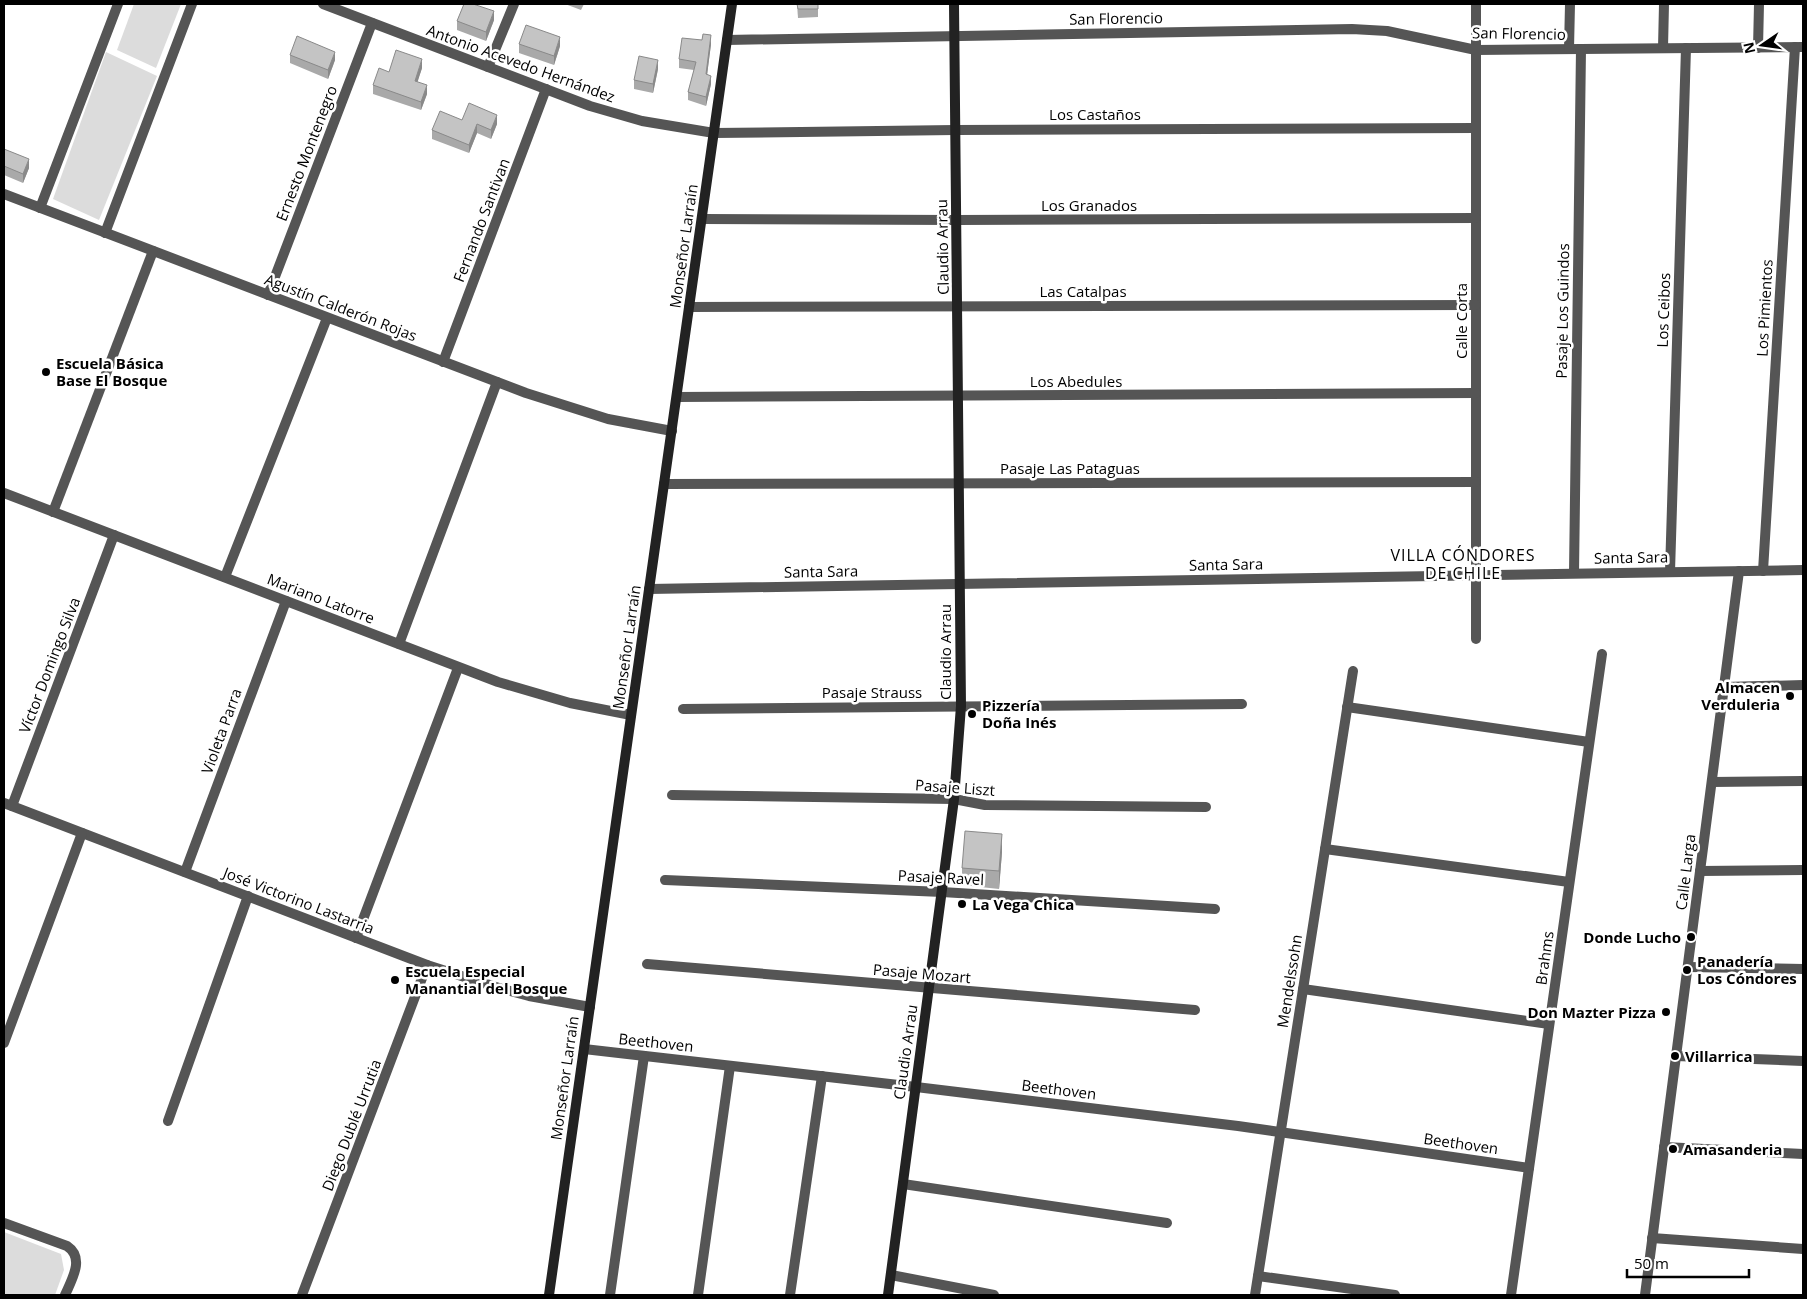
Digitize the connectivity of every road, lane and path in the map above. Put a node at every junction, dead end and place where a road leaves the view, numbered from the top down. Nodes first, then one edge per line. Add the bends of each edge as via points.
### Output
1 (118, 4) edge
2 (192, 4) edge
3 (323, 4) edge
4 (514, 4) edge
5 (732, 4) edge
6 (954, 4) edge
7 (1476, 4) edge
8 (1570, 4) edge
9 (1664, 4) edge
10 (1759, 4) edge
11 (372, 23) junction
12 (955, 36) junction
13 (727, 40) junction
14 (1799, 47) edge
15 (1663, 48) junction
16 (1686, 48) junction
17 (1758, 48) junction
18 (1569, 49) junction
19 (1581, 49) junction
20 (1476, 50) junction
21 (488, 67) junction
22 (546, 89) junction
23 (1476, 128) junction
24 (955, 130) junction
25 (714, 133) junction
26 (4, 194) edge
27 (40, 208) junction
28 (1476, 218) junction
29 (702, 219) junction
30 (956, 220) junction
31 (105, 233) junction
32 (153, 251) junction
33 (268, 295) junction
34 (1476, 305) junction
35 (689, 307) junction
36 (957, 307) junction
37 (327, 318) junction
38 (444, 362) junction
39 (497, 382) junction
40 (1476, 393) junction
41 (676, 397) junction
42 (958, 397) junction
43 (672, 431) junction
44 (1476, 482) junction
45 (959, 483) junction
46 (664, 484) junction
47 (4, 493) edge
48 (53, 512) junction
49 (114, 535) junction
50 (1763, 570) junction
51 (1803, 570) edge
52 (1740, 571) junction
53 (1670, 572) junction
54 (1574, 573) junction
55 (1476, 575) junction
56 (225, 577) junction
57 (960, 584) junction
58 (649, 589) junction
59 (286, 601) junction
60 (1476, 639) dead end
61 (399, 644) junction
62 (1602, 654) dead end
63 (458, 668) junction
64 (1353, 671) dead end
65 (1803, 686) edge
66 (1724, 688) junction
67 (1242, 704) dead end
68 (961, 706) junction
69 (1347, 707) junction
70 (683, 709) dead end
71 (631, 715) junction
72 (1589, 742) junction
73 (1803, 781) edge
74 (1712, 782) junction
75 (672, 795) dead end
76 (954, 799) junction
77 (8, 805) edge
78 (1206, 808) dead end
79 (82, 833) junction
80 (1325, 849) junction
81 (1803, 870) edge
82 (1700, 871) junction
83 (185, 872) junction
84 (665, 880) dead end
85 (1570, 882) junction
86 (942, 892) junction
87 (248, 896) junction
88 (1215, 909) dead end
89 (356, 938) junction
90 (427, 964) junction
91 (647, 964) dead end
92 (1688, 967) junction
93 (1803, 969) edge
94 (929, 989) junction
95 (1303, 989) junction
96 (590, 1006) junction
97 (1195, 1010) dead end
98 (1550, 1024) junction
99 (4, 1043) edge
100 (584, 1049) junction
101 (644, 1056) junction
102 (1676, 1056) junction
103 (1803, 1062) edge
104 (730, 1066) junction
105 (822, 1076) junction
106 (916, 1087) junction
107 (168, 1121) dead end
108 (1281, 1132) junction
109 (1664, 1147) junction
110 (1803, 1154) edge
111 (1529, 1168) junction
112 (903, 1184) junction
113 (4, 1223) edge
114 (1166, 1224) dead end
115 (1652, 1238) junction
116 (1803, 1249) edge
117 (891, 1275) junction
118 (1258, 1276) junction
119 (65, 1295) edge
120 (302, 1295) edge
121 (549, 1295) edge
122 (610, 1295) edge
123 (698, 1295) edge
124 (790, 1295) edge
125 (888, 1295) edge
126 (994, 1295) edge
127 (1255, 1295) edge
128 (1395, 1295) edge
129 (1511, 1295) edge
130 (1645, 1295) edge

1 - 27 street
2 - 31 street
3 - 11 street, Antonio Acevedo Hernández
4 - 21 street
5 - 13 street, Monseñor Larraín
6 - 12 street, Claudio Arrau
7 - 20 street, Calle Corta
8 - 18 street
9 - 15 street
10 - 17 street
11 - 21 street, Antonio Acevedo Hernández
11 - 33 street, Ernesto Montenegro
12 - 13 street, San Florencio
12 - 20 street, San Florencio via 1352,28 1395,32
12 - 24 street, Claudio Arrau
13 - 25 street, Monseñor Larraín
14 - 17 street, San Florencio
14 - 50 street, Los Pimientos
15 - 16 street, San Florencio
15 - 19 street, San Florencio
16 - 17 street, San Florencio
16 - 53 street, Los Ceibos
18 - 19 street, San Florencio
18 - 20 street, San Florencio
19 - 54 street, Pasaje Los Guindos
20 - 23 street, Calle Corta
21 - 22 street, Antonio Acevedo Hernández
22 - 25 street, Antonio Acevedo Hernández via 624,116
22 - 38 street, Fernando Santivan
23 - 24 street, Los Castaños
23 - 28 street, Calle Corta
24 - 25 street, Los Castaños
24 - 30 street, Claudio Arrau
25 - 29 street, Monseñor Larraín
26 - 27 street, Agustín Calderón Rojas
27 - 31 street, Agustín Calderón Rojas
28 - 30 street, Los Granados
28 - 34 street, Calle Corta
29 - 30 street, Los Granados
29 - 35 street, Monseñor Larraín
30 - 36 street, Claudio Arrau
31 - 32 street, Agustín Calderón Rojas
32 - 33 street, Agustín Calderón Rojas
32 - 48 street
33 - 37 street, Agustín Calderón Rojas
34 - 36 street, Las Catalpas
34 - 40 street, Calle Corta
35 - 36 street, Las Catalpas
35 - 41 street, Monseñor Larraín
36 - 42 street, Claudio Arrau
37 - 38 street, Agustín Calderón Rojas
37 - 56 street
38 - 39 street, Agustín Calderón Rojas
39 - 43 street, Agustín Calderón Rojas via 600,417
39 - 61 street
40 - 42 street, Los Abedules
40 - 44 street, Calle Corta
41 - 42 street, Los Abedules
41 - 43 street, Monseñor Larraín
42 - 45 street, Claudio Arrau
43 - 46 street, Monseñor Larraín
44 - 45 street, Pasaje Las Pataguas
44 - 55 street, Calle Corta
45 - 46 street, Pasaje Las Pataguas
45 - 57 street, Claudio Arrau
46 - 58 street, Monseñor Larraín
47 - 48 street, Mariano Latorre
48 - 49 street, Mariano Latorre
49 - 56 street, Mariano Latorre
49 - 77 street, Víctor Domingo Silva
50 - 51 street, Santa Sara
50 - 52 street, Santa Sara
52 - 53 street, Santa Sara
52 - 66 street, Calle Larga
53 - 54 street, Santa Sara
54 - 55 street, Santa Sara
55 - 57 street, Santa Sara
55 - 60 street, Calle Corta
56 - 59 street, Mariano Latorre
57 - 58 street, Santa Sara
57 - 68 street, Claudio Arrau
58 - 71 street, Monseñor Larraín
59 - 61 street, Mariano Latorre
59 - 83 street, Violeta Parra
61 - 63 street, Mariano Latorre
62 - 72 street, Brahms
63 - 71 street, Mariano Latorre via 539,695
63 - 89 street
64 - 69 street, Mendelssohn
65 - 66 street
66 - 74 street, Calle Larga
67 - 68 street, Pasaje Strauss
68 - 70 street, Pasaje Strauss
68 - 76 street, Claudio Arrau
69 - 72 street
69 - 80 street, Mendelssohn
71 - 96 street, Monseñor Larraín
72 - 85 street, Brahms
73 - 74 street
74 - 82 street, Calle Larga
75 - 76 street, Pasaje Liszt
76 - 78 street, Pasaje Liszt via 985,805
76 - 86 street, Claudio Arrau
77 - 79 street, José Victorino Lastarria
79 - 83 street, José Victorino Lastarria
79 - 99 street
80 - 85 street
80 - 95 street, Mendelssohn
81 - 82 street
82 - 92 street, Calle Larga
83 - 87 street, José Victorino Lastarria
84 - 86 street, Pasaje Ravel
85 - 98 street, Brahms
86 - 88 street, Pasaje Ravel
86 - 94 street, Claudio Arrau
87 - 89 street, José Victorino Lastarria
87 - 107 street
89 - 90 street, José Victorino Lastarria
90 - 96 street, José Victorino Lastarria via 529,996
90 - 120 street, Diego Dublé Urrutia
91 - 94 street, Pasaje Mozart
92 - 93 street
92 - 102 street, Calle Larga
94 - 97 street, Pasaje Mozart
94 - 106 street, Claudio Arrau
95 - 98 street
95 - 108 street, Mendelssohn
96 - 100 street, Monseñor Larraín
98 - 111 street, Brahms
100 - 101 street, Beethoven
100 - 121 street, Monseñor Larraín
101 - 104 street, Beethoven
101 - 122 street
102 - 103 street
102 - 109 street, Calle Larga
104 - 105 street, Beethoven
104 - 123 street
105 - 106 street, Beethoven
105 - 124 street
106 - 108 street, Beethoven
106 - 112 street, Claudio Arrau
108 - 111 street, Beethoven
108 - 118 street, Mendelssohn
109 - 110 street
109 - 115 street, Calle Larga
111 - 129 street, Brahms
112 - 114 street
112 - 117 street, Claudio Arrau
113 - 119 street via 67,1246 74,1252 76,1268
115 - 116 street
115 - 130 street, Calle Larga
117 - 125 street, Claudio Arrau
117 - 126 street
118 - 127 street, Mendelssohn
118 - 128 street

